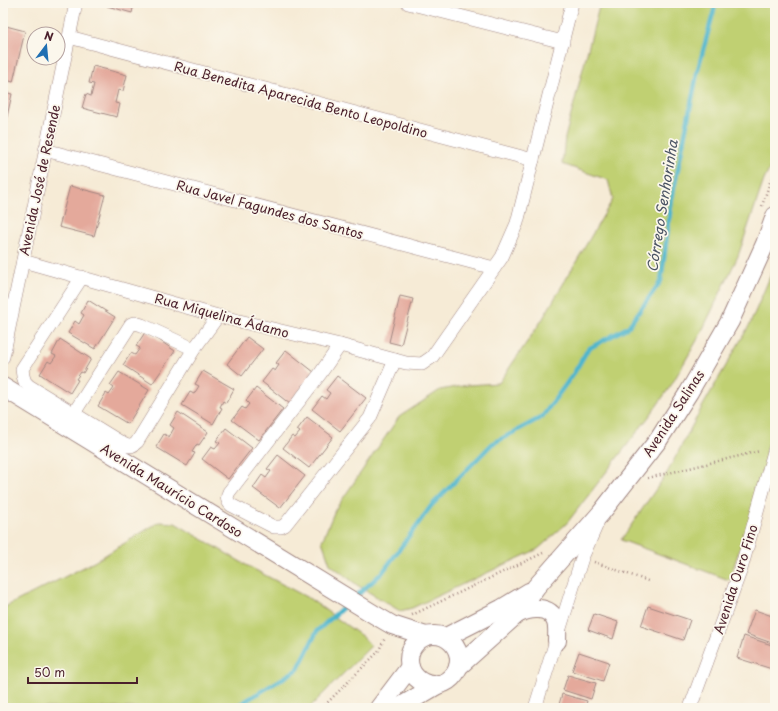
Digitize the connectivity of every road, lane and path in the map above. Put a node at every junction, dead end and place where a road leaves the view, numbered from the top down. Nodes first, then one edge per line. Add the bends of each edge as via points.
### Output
1 (76, 3) edge
2 (408, 3) edge
3 (572, 3) edge
4 (69, 37) junction
5 (563, 42) junction
6 (45, 150) junction
7 (533, 160) junction
8 (775, 172) edge
9 (768, 213) edge
10 (23, 261) junction
11 (494, 268) junction
12 (82, 277) junction
13 (218, 316) junction
14 (340, 345) junction
15 (194, 349) junction
16 (3, 357) edge
17 (394, 360) junction
18 (3, 387) edge
19 (74, 413) junction
20 (771, 448) edge
21 (624, 484) junction
22 (601, 513) junction
23 (547, 550) dead end
24 (582, 558) junction
25 (648, 581) dead end
26 (536, 587) junction
27 (517, 614) junction
28 (392, 625) junction
29 (426, 636) junction
30 (446, 637) junction
31 (557, 641) junction
32 (409, 660) junction
33 (458, 667) junction
34 (439, 684) junction
35 (322, 708) edge
36 (379, 708) edge
37 (398, 708) edge
38 (535, 708) edge
39 (690, 708) edge

1 - 4 street, Avenida José de Resende
2 - 5 street
3 - 5 street
4 - 6 street, Avenida José de Resende
4 - 7 street, Rua Benedita Aparecida Bento Leopoldino
5 - 7 street
6 - 10 street, Avenida José de Resende
6 - 11 street, Rua Javel Fagundes dos Santos
7 - 11 street via 517,223 509,244
8 - 9 path via 770,182
9 - 21 street, Avenida Salinas via 764,244 726,327 685,399 659,439
10 - 12 street, Rua Miquelina Ádamo
10 - 16 street, Avenida José de Resende
11 - 17 street, Rua Miquelina Ádamo via 432,357 422,364
12 - 13 street, Rua Miquelina Ádamo
12 - 19 street via 22,369 25,382 29,386
13 - 14 street, Rua Miquelina Ádamo
13 - 15 street
14 - 17 street, Rua Miquelina Ádamo
14 - 17 street via 228,492 226,497 231,505 274,527 284,525 370,418
15 - 19 street via 142,325 131,324
15 - 19 street via 134,446 125,445
18 - 28 street, Avenida Maurício Cardoso
20 - 21 path
20 - 39 street, Avenida Ouro Fino via 741,569
21 - 22 street, Avenida Salinas
22 - 24 street
22 - 26 street, Avenida Salinas
23 - 28 path
24 - 25 path
24 - 31 street
26 - 27 street, Avenida Salinas
26 - 30 street, Avenida Salinas via 501,609
27 - 31 street via 535,608 550,614 557,627
27 - 33 street, Avenida Salinas
28 - 29 street, Avenida Maurício Cardoso
28 - 32 street
28 - 35 path via 378,652
29 - 30 street
29 - 32 street via 413,646
30 - 33 street via 457,650
31 - 38 street
32 - 34 street via 413,674 418,679 432,685
32 - 36 street
33 - 34 street via 451,678
34 - 37 street

